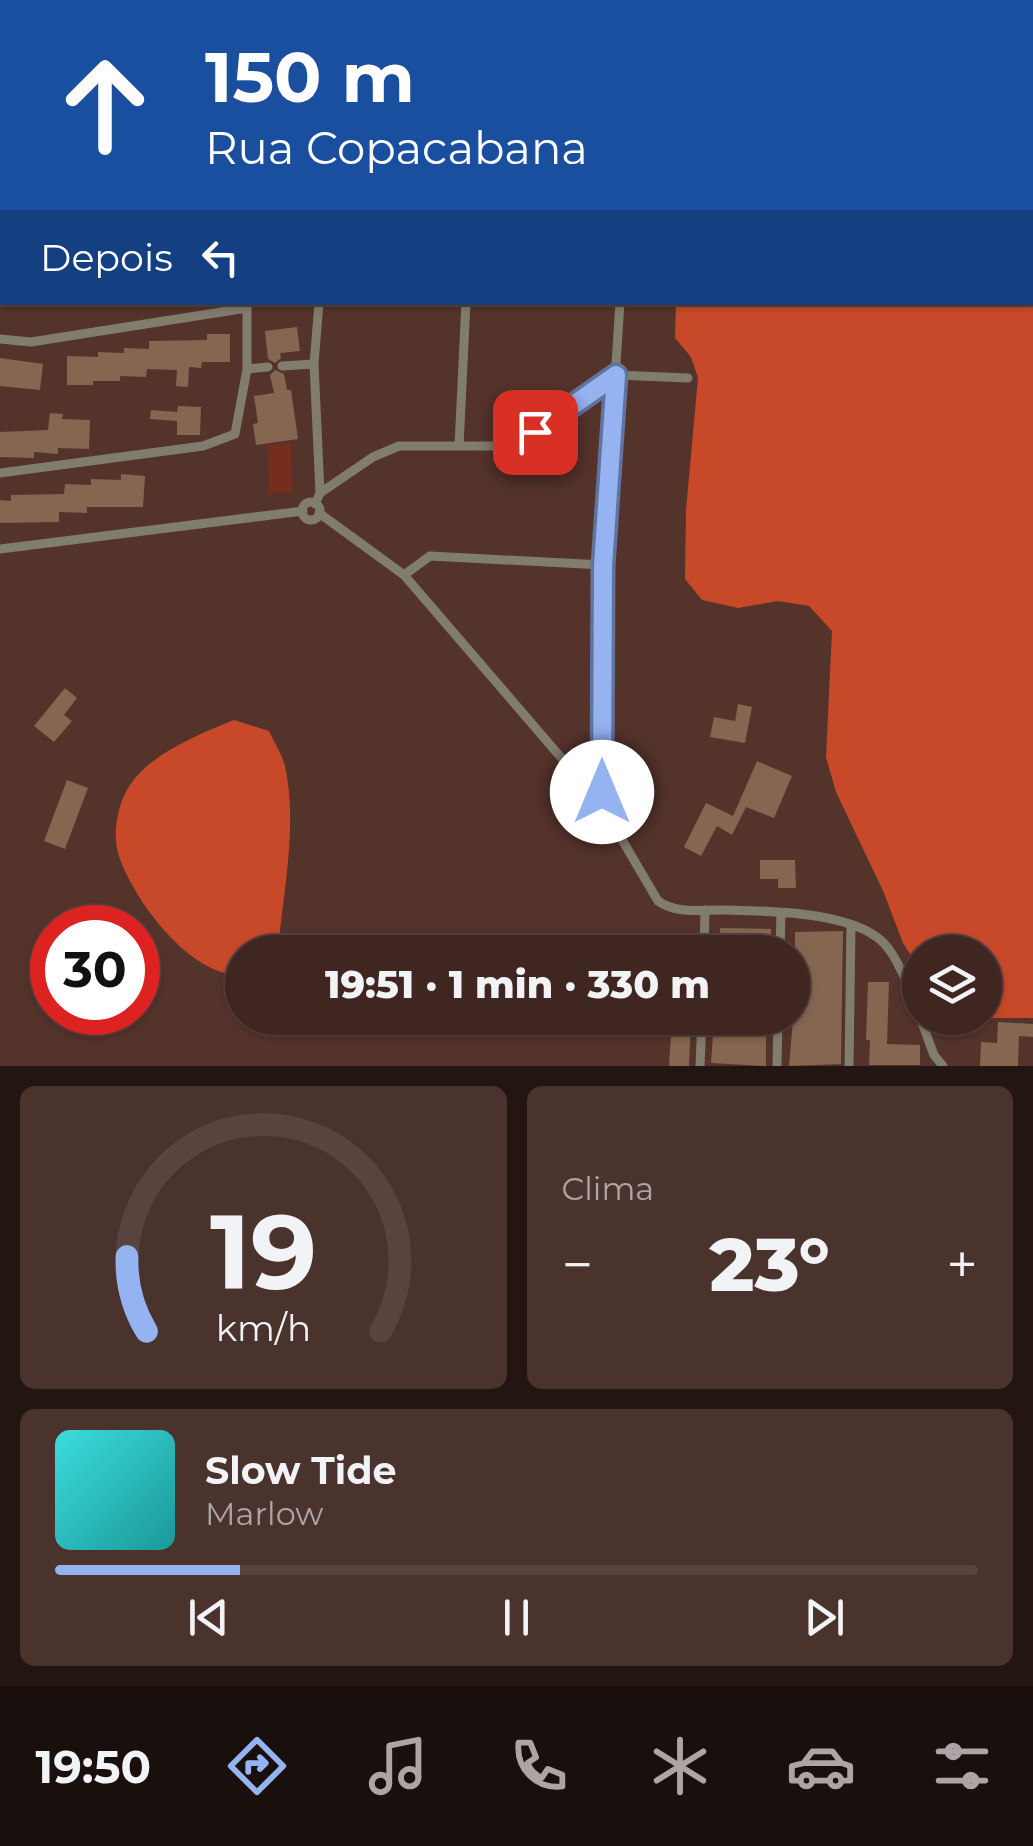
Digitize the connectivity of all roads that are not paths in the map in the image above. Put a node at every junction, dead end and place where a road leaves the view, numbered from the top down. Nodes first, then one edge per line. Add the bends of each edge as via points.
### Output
1 (319, 305) edge
2 (466, 305) edge
3 (620, 305) edge
4 (247, 306) edge
5 (0, 339) edge
6 (314, 364) junction
7 (282, 366) dead end
8 (268, 367) dead end
9 (246, 369) junction
10 (616, 375) junction
11 (688, 378) dead end
12 (459, 446) junction
13 (0, 474) edge
14 (320, 493) junction
15 (318, 508) junction
16 (0, 549) edge
17 (603, 566) junction
18 (404, 575) junction
19 (601, 804) junction
20 (705, 910) junction
21 (781, 912) junction
22 (851, 926) junction
23 (704, 935) edge
24 (780, 935) edge
25 (701, 1035) edge
26 (777, 1035) edge
27 (929, 1042) junction
28 (700, 1066) edge
29 (776, 1066) edge
30 (849, 1066) edge
31 (929, 1066) edge
32 (943, 1066) edge

1 - 6 street
2 - 12 street
3 - 10 street
4 - 5 street via 31,342
4 - 9 street
6 - 7 street
6 - 14 street
8 - 9 street
9 - 13 street via 235,434 203,446
10 - 11 street
10 - 12 street via 519,440
10 - 17 street
12 - 14 street via 386,450
14 - 15 street
15 - 16 street via 307,504 302,511
15 - 18 street
17 - 18 street via 430,556
17 - 19 street
18 - 19 street
19 - 20 street via 654,897 674,909
20 - 21 street
20 - 23 street
21 - 22 street
21 - 24 street
22 - 27 street via 888,947
22 - 30 street
25 - 28 street
26 - 29 street
27 - 31 street
27 - 32 street

